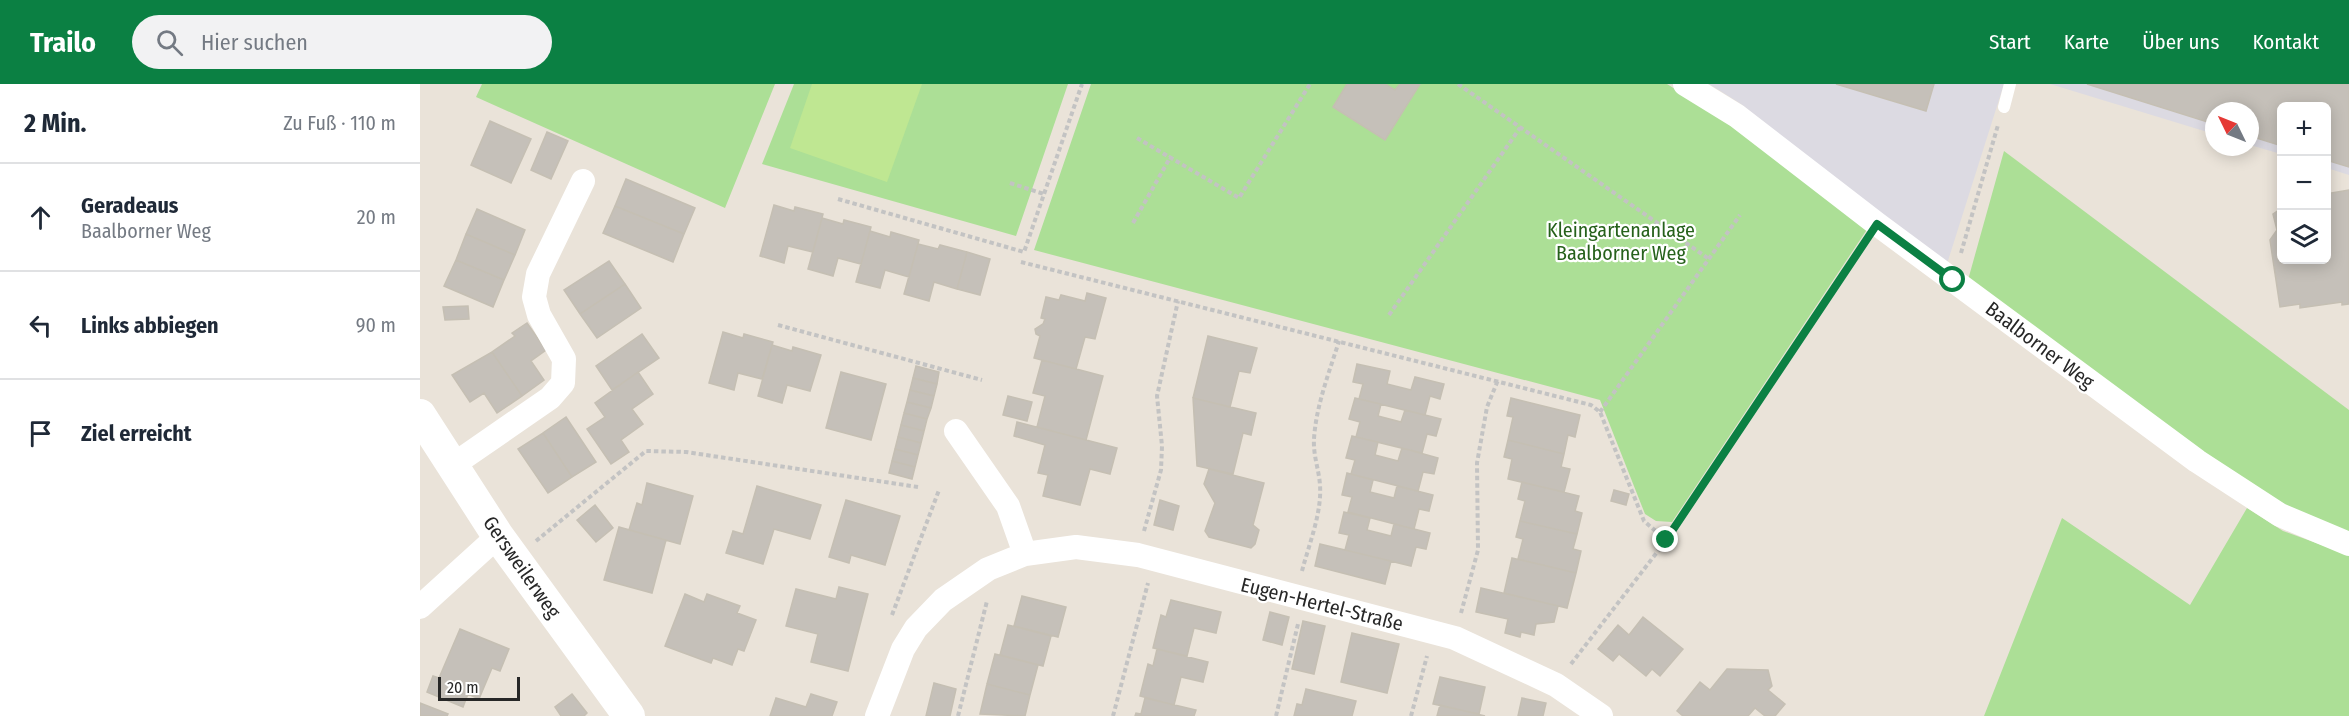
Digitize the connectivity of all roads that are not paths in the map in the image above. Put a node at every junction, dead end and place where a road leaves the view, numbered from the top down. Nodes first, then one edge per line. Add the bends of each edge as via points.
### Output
1 (1685, 84) edge
2 (2010, 84) edge
3 (2004, 107) road end
4 (583, 181) dead end
5 (420, 415) edge
6 (956, 432) dead end
7 (453, 465) junction
8 (498, 536) junction
9 (2349, 544) edge
10 (1025, 554) junction
11 (420, 606) edge
12 (1576, 708) edge
13 (628, 716) edge
14 (877, 716) edge
15 (1601, 716) edge

1 - 9 street, Baalborner Weg via 1737,116 2197,461 2280,515
2 - 3 lane
4 - 7 street via 538,274 534,297 539,315 564,359 563,383 550,398
5 - 7 street, Gersweilerweg
6 - 10 street via 1008,506
7 - 8 street, Gersweilerweg
8 - 11 street
8 - 13 street, Gersweilerweg
10 - 12 street, Eugen-Hertel-Straße via 1076,547 1138,555 1455,638 1531,672
10 - 14 street, Eugen-Hertel-Straße via 968,581 916,628 903,649
12 - 15 street, Eugen-Hertel-Straße

